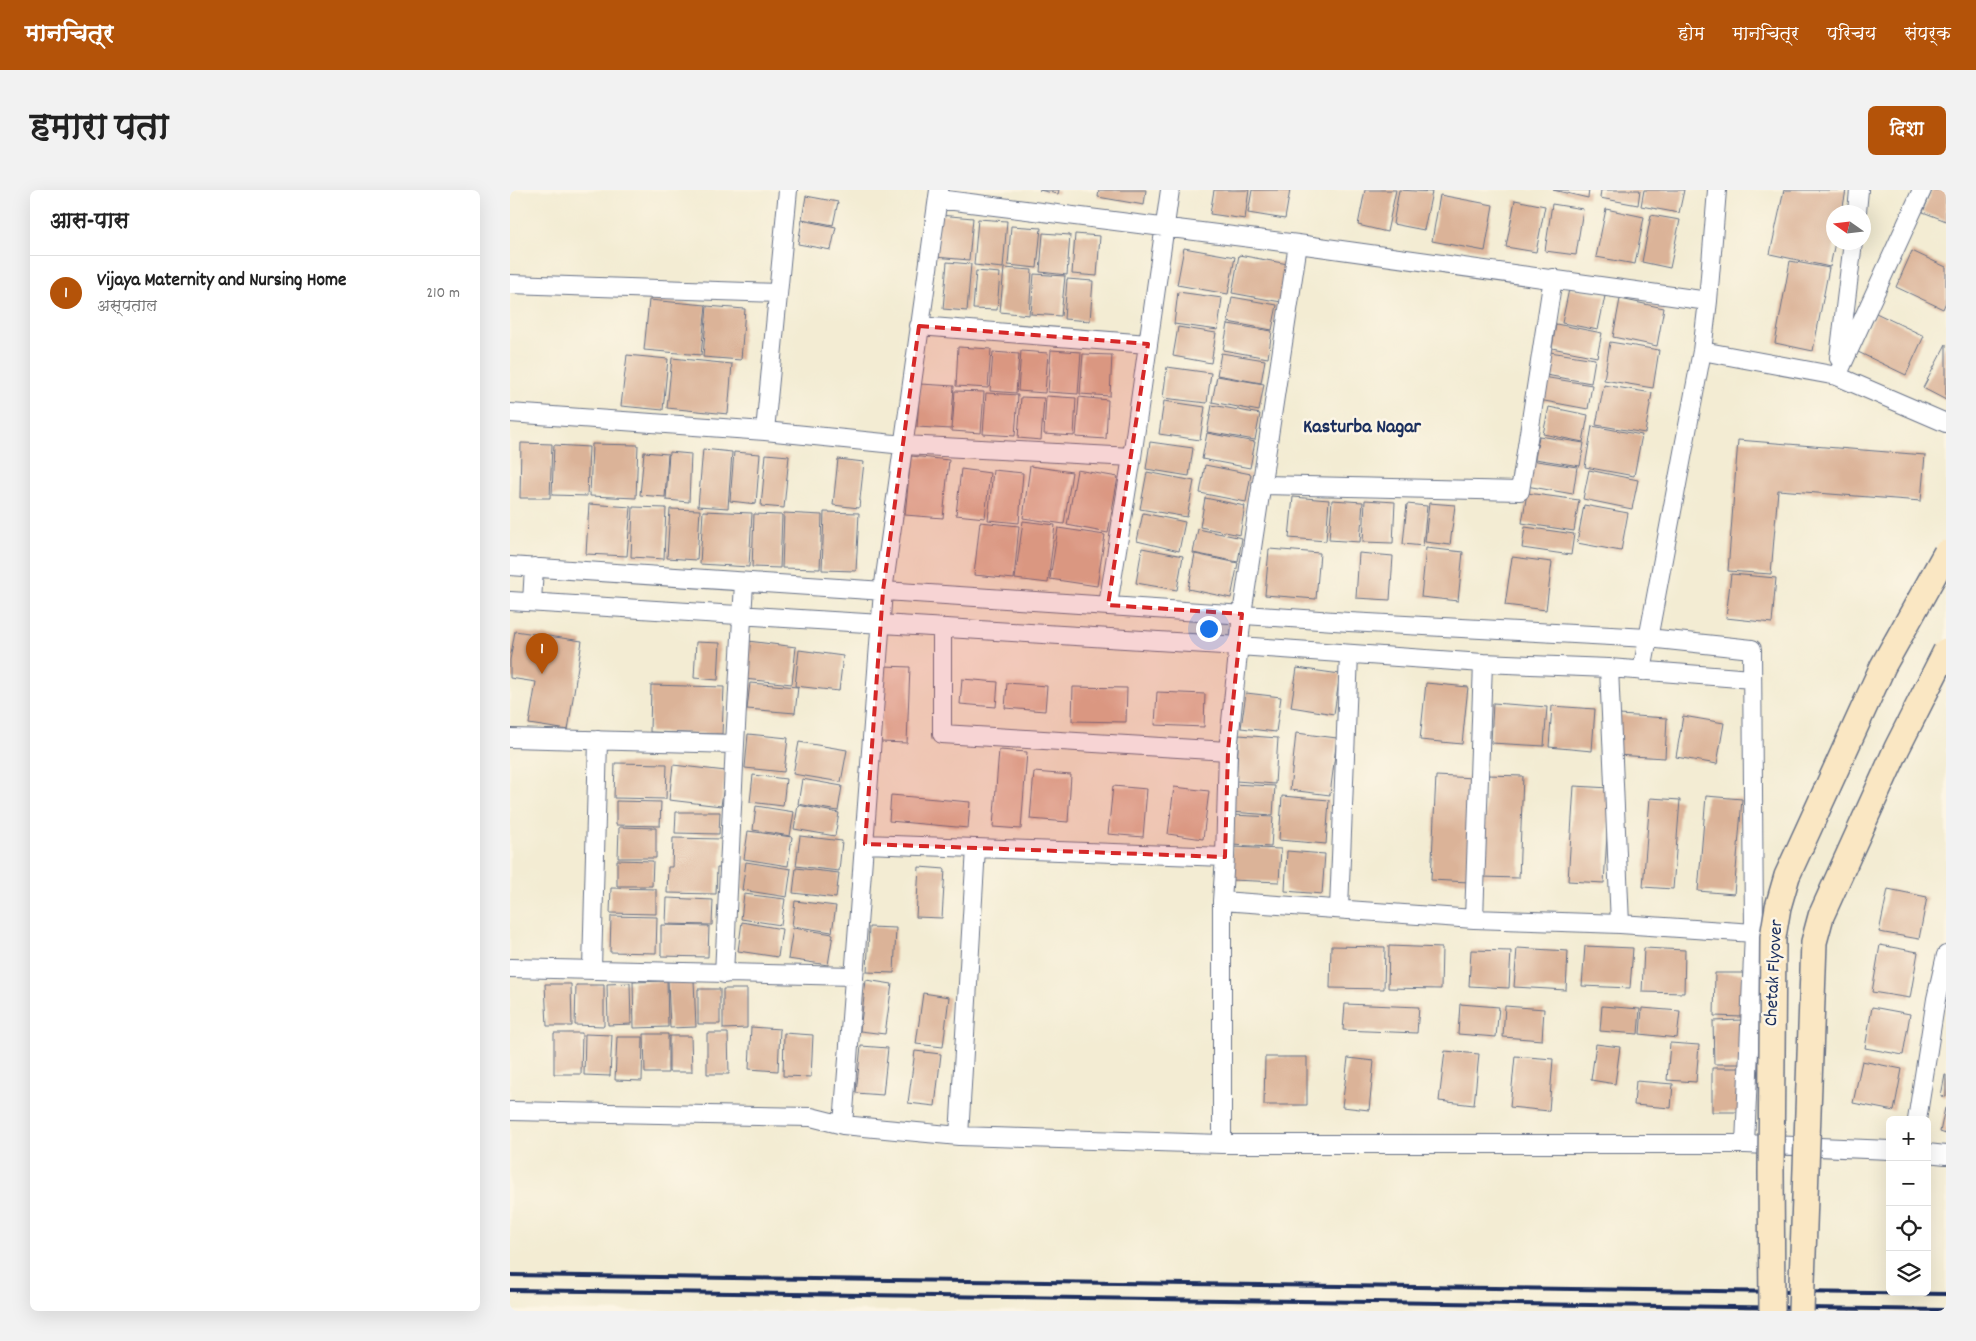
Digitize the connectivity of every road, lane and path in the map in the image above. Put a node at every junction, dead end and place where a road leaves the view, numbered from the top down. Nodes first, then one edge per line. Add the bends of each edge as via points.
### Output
1 (788, 190) edge
2 (1170, 190) edge
3 (1717, 190) edge
4 (1859, 190) edge
5 (1922, 190) edge
6 (939, 195) edge
7 (1857, 205) edge
8 (1165, 228) junction
9 (1298, 244) junction
10 (1852, 250) edge
11 (1553, 278) junction
12 (510, 284) edge
13 (778, 293) junction
14 (1708, 301) junction
15 (919, 326) junction
16 (1148, 344) junction
17 (1702, 351) junction
18 (1837, 376) junction
19 (510, 413) edge
20 (1946, 423) edge
21 (765, 431) junction
22 (904, 445) junction
23 (1132, 457) junction
24 (1261, 485) junction
25 (1946, 553) edge
26 (510, 566) edge
27 (534, 568) junction
28 (744, 583) junction
29 (883, 591) junction
30 (510, 602) edge
31 (532, 602) junction
32 (1108, 605) junction
33 (1242, 614) junction
34 (742, 615) junction
35 (881, 624) junction
36 (942, 629) junction
37 (1648, 638) junction
38 (1238, 646) junction
39 (1946, 651) edge
40 (1349, 654) junction
41 (1483, 663) junction
42 (1609, 668) junction
43 (1642, 671) junction
44 (1752, 679) junction
45 (510, 738) edge
46 (598, 740) junction
47 (735, 744) junction
48 (1228, 751) junction
49 (866, 844) junction
50 (976, 848) junction
51 (1225, 857) junction
52 (1222, 900) junction
53 (1339, 908) junction
54 (1474, 919) junction
55 (1620, 924) junction
56 (1754, 933) junction
57 (1946, 955) edge
58 (510, 968) edge
59 (592, 969) junction
60 (724, 974) junction
61 (854, 976) junction
62 (510, 1111) edge
63 (1918, 1116) edge
64 (844, 1125) junction
65 (959, 1136) junction
66 (1222, 1144) junction
67 (1744, 1144) junction
68 (1886, 1150) edge
69 (1931, 1153) edge
70 (1946, 1155) edge
71 (1772, 1311) edge
72 (1800, 1311) edge

1 - 13 street
2 - 8 street
3 - 14 street
4 - 7 street
5 - 18 street
6 - 8 street
6 - 15 street
8 - 9 street
8 - 16 street
9 - 11 street
9 - 24 street
10 - 18 street
11 - 14 street
11 - 24 street via 1520,492
12 - 13 street
13 - 21 street
14 - 17 street
15 - 16 street
15 - 22 street
16 - 23 street
17 - 18 street
17 - 37 street
18 - 20 street
19 - 21 street
21 - 22 street
22 - 23 street
22 - 29 street
23 - 32 street
24 - 33 street
25 - 71 main road, Chetak Flyover, bridge via 1882,666 1787,876 1778,907 1773,937
26 - 27 street
27 - 28 street
27 - 31 street
28 - 29 street
28 - 34 street
29 - 32 street
29 - 35 street
30 - 31 street
31 - 34 street
32 - 33 street
33 - 37 street
33 - 38 street
34 - 35 street
34 - 47 street
35 - 36 street
35 - 49 street
36 - 38 street
36 - 48 street via 942,734
37 - 43 street
37 - 44 street via 1752,649
38 - 40 street
38 - 48 street
39 - 72 main road, Chetak Flyover, bridge via 1897,748 1821,916 1814,942
40 - 41 street
40 - 53 street
41 - 42 street
41 - 54 street
42 - 43 street
42 - 55 street
43 - 44 street
44 - 56 street
45 - 46 street
46 - 47 street
46 - 59 street
47 - 60 street
48 - 51 street
49 - 50 street
49 - 61 street
50 - 51 street
50 - 65 street
51 - 52 street
52 - 53 street
52 - 66 street
53 - 54 street
54 - 55 street
55 - 56 street
56 - 67 street
57 - 63 street
58 - 59 street
59 - 60 street
60 - 61 street
61 - 64 street
62 - 64 street via 811,1116
64 - 65 street
65 - 66 street
66 - 67 street
67 - 68 street
69 - 70 street

